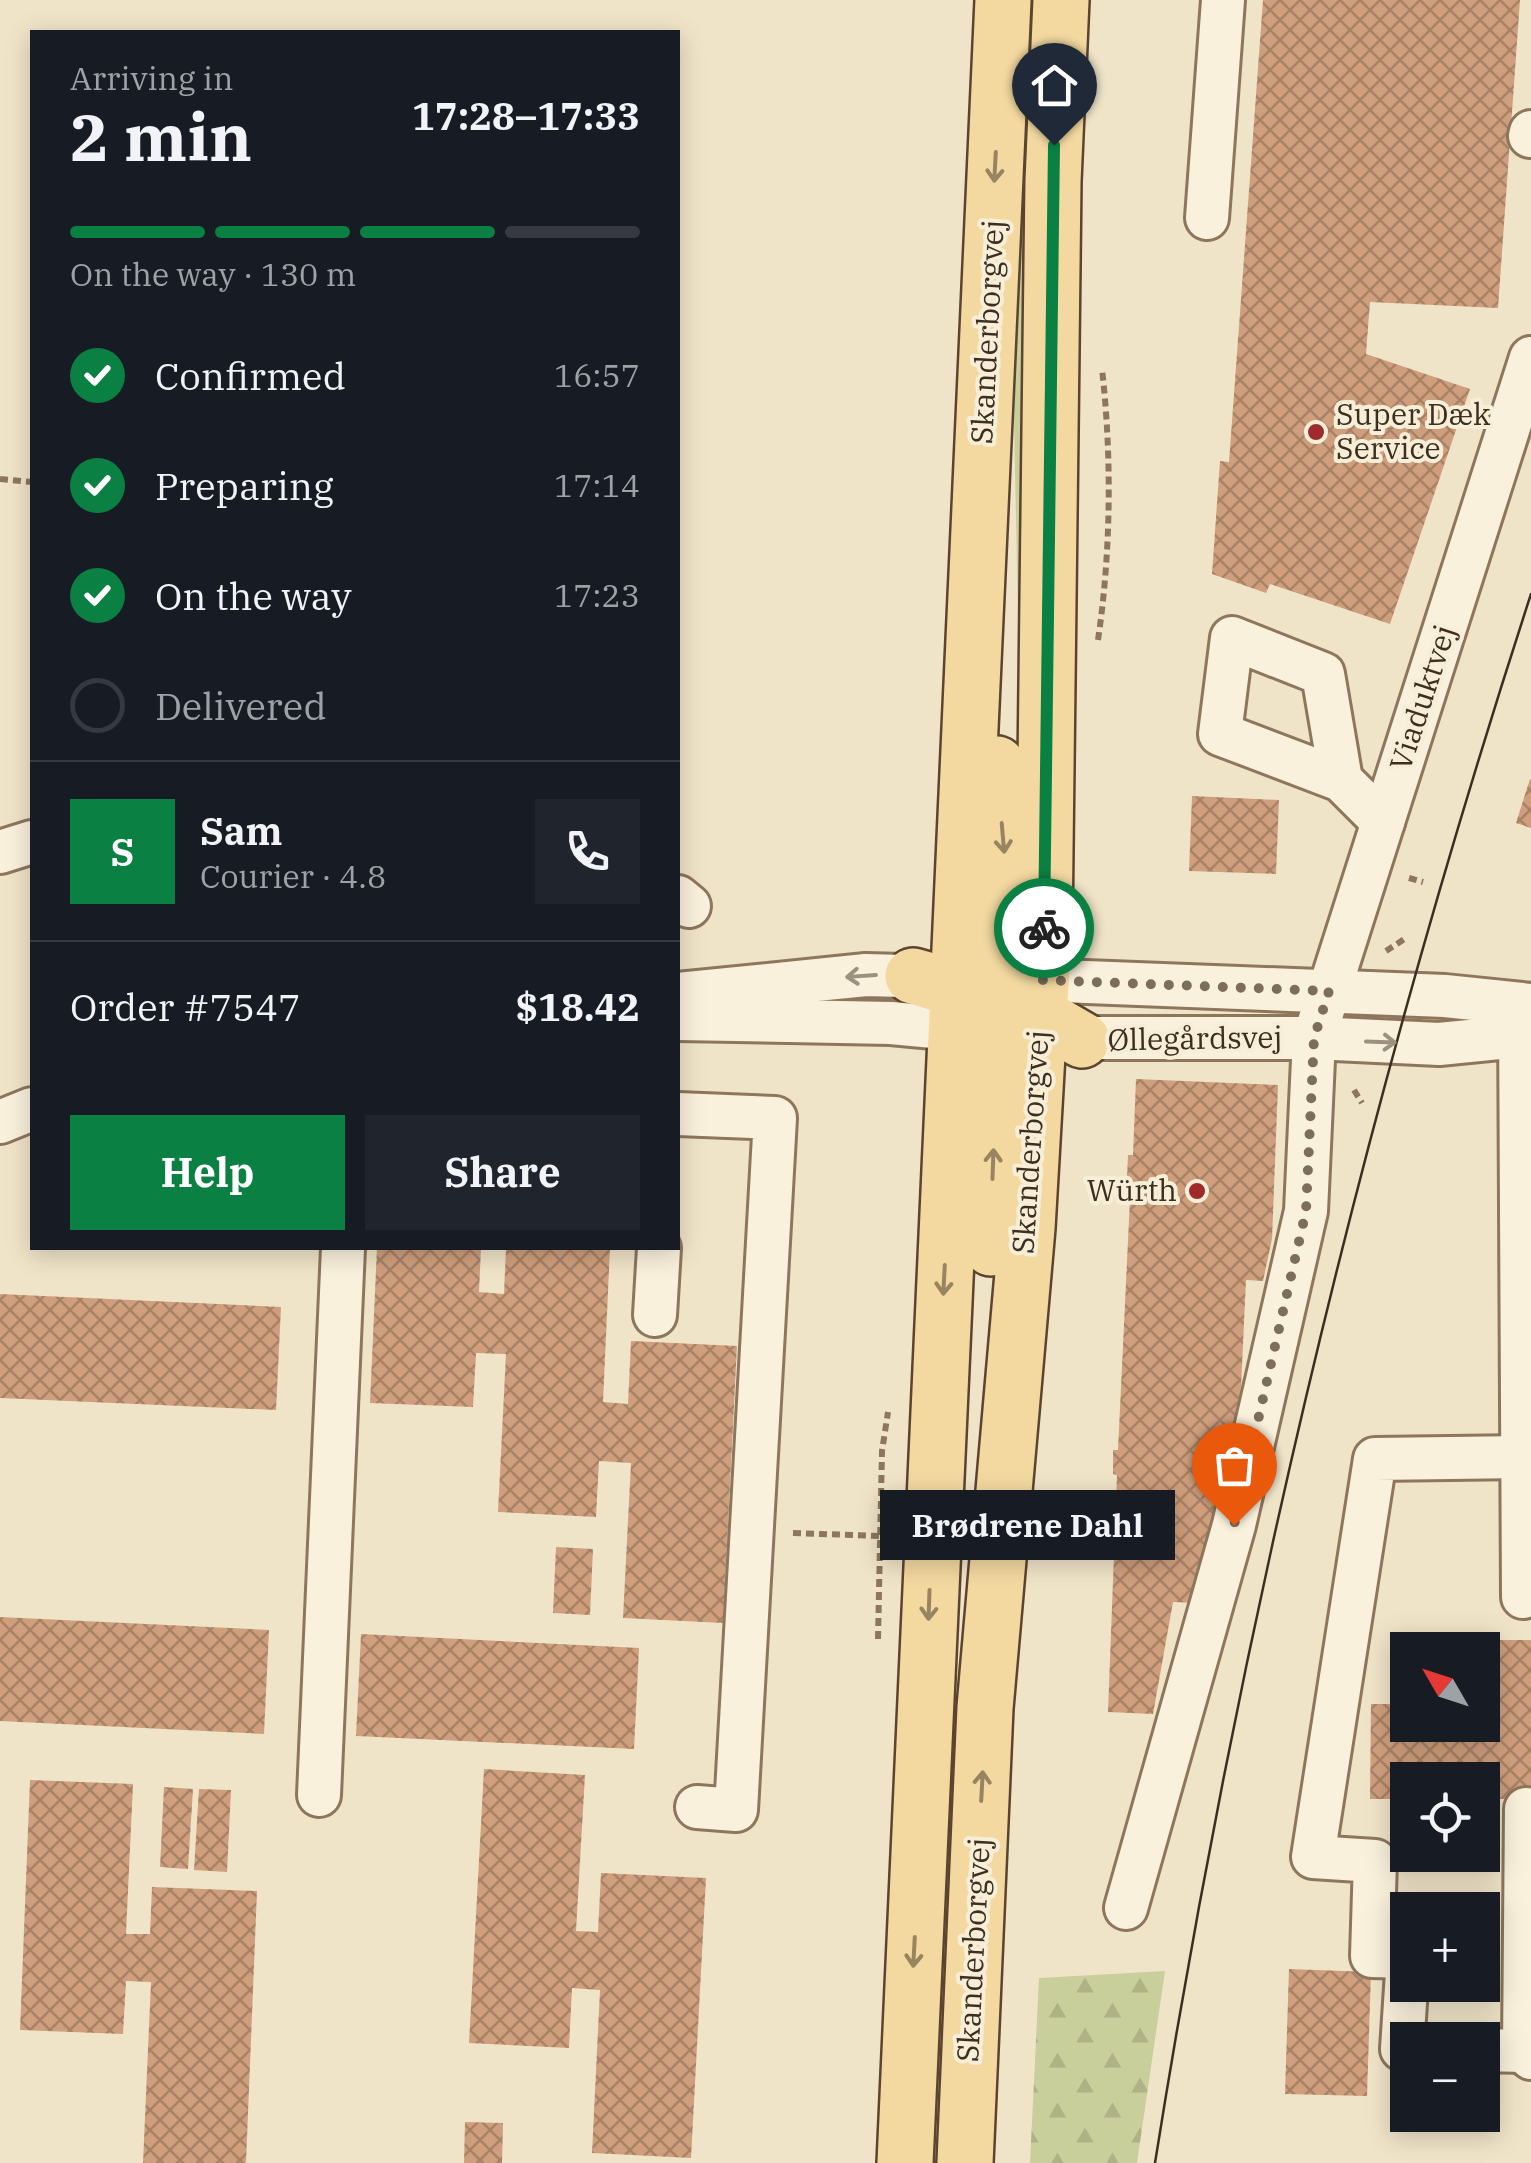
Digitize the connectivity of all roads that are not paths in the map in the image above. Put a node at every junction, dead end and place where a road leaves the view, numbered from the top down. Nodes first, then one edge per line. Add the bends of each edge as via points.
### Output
1 (1002, 0) edge
2 (1061, 0) edge
3 (1223, 0) edge
4 (1207, 218) dead end
5 (1531, 358) edge
6 (1341, 780) dead end
7 (1384, 822) junction
8 (30, 843) edge
9 (0, 852) edge
10 (1329, 991) junction
11 (680, 994) edge
12 (999, 1006) junction
13 (680, 1019) edge
14 (1526, 1020) edge
15 (1314, 1038) junction
16 (30, 1111) edge
17 (680, 1114) edge
18 (0, 1122) edge
19 (343, 1250) edge
20 (659, 1250) edge
21 (655, 1315) dead end
22 (1524, 1457) junction
23 (1523, 1598) dead end
24 (319, 1795) dead end
25 (697, 1807) dead end
26 (1526, 1809) dead end
27 (1126, 1908) dead end
28 (1390, 1956) edge
29 (1513, 2053) edge
30 (905, 2163) edge
31 (965, 2163) edge

1 -> 12 main road, Skanderborgvej via 979,532
2 - 12 main road, Skanderborgvej
3 - 4 street
5 - 7 street, Viaduktvej
6 - 7 street
7 - 10 street, Viaduktvej
8 - 9 street
10 - 12 street, Øllegårdsvej
10 - 14 street, Øllegårdsvej
10 - 15 street, Viaduktvej
12 -> 11 street via 866,975
12 - 13 street via 891,1022
12 - 15 street, Øllegårdsvej
12 -> 30 main road, Skanderborgvej
31 -> 12 main road, Skanderborgvej via 985,1708 1027,1228
15 -> 14 street, Øllegårdsvej via 1440,1044
14 - 22 street
15 - 27 street, Viaduktvej via 1306,1211 1234,1525
16 - 18 street
17 - 25 street via 774,1118 736,1810
19 - 24 street
20 - 21 street
22 - 23 street
22 - 28 street via 1374,1459 1313,1857 1375,1861 1372,1956
26 - 29 street

